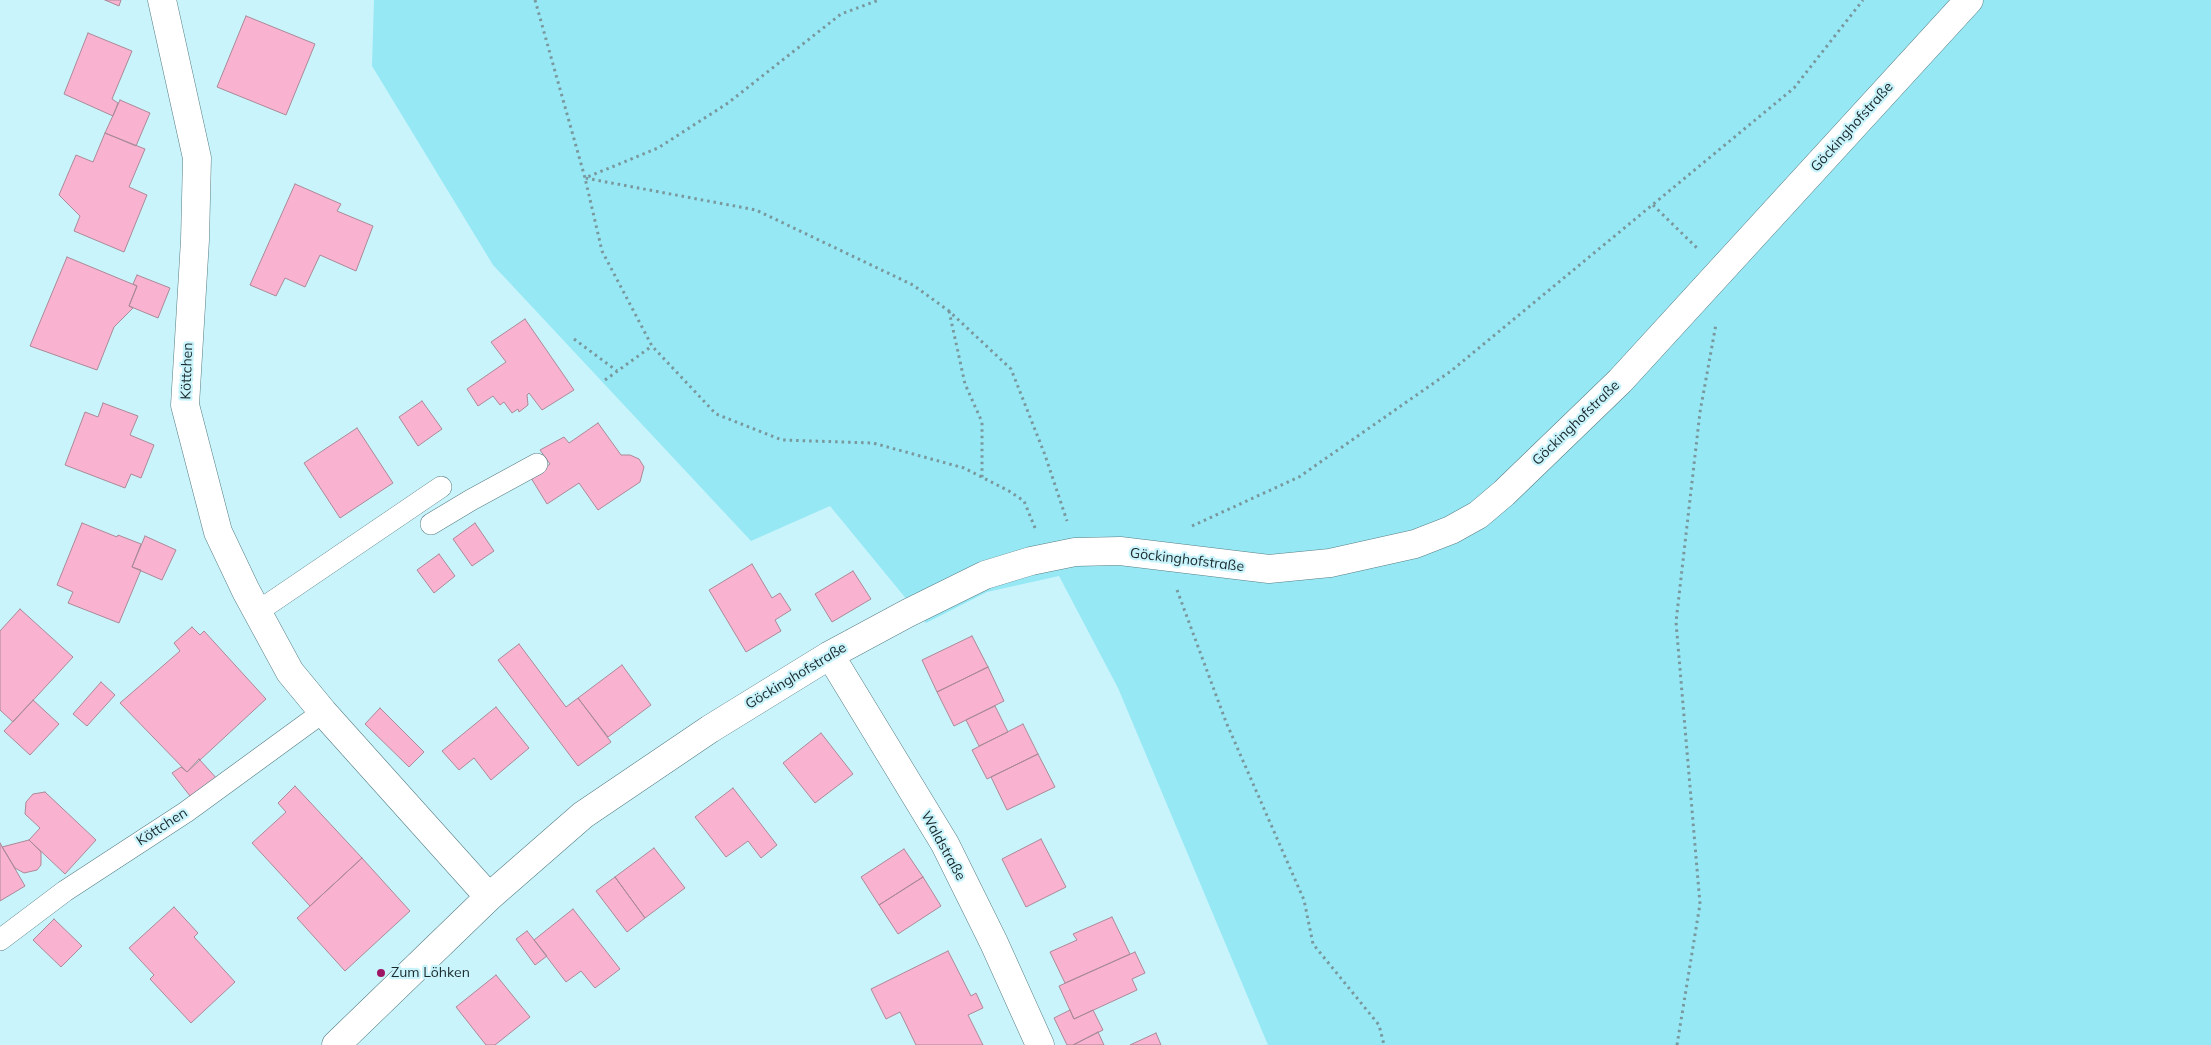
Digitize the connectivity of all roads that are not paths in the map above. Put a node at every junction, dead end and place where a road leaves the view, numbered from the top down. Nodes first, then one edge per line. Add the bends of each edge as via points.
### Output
1 (162, 0) edge
2 (1969, 0) edge
3 (537, 464) dead end
4 (441, 487) dead end
5 (417, 503) junction
6 (257, 612) junction
7 (830, 655) junction
8 (323, 712) junction
9 (489, 897) junction
10 (0, 940) edge
11 (336, 1045) edge
12 (1040, 1045) edge

1 - 6 street, Köttchen via 197,158 185,405 218,532
2 - 7 street, Göckinghofstraße via 1620,382 1504,493 1478,515 1452,530 1415,544 1377,553 1330,563 1269,569 1120,551 1075,552 986,575
3 - 5 lane via 471,500 436,532
4 - 5 lane
5 - 6 lane
6 - 8 street, Köttchen via 290,672
7 - 9 street, Göckinghofstraße via 710,728 583,816
7 - 12 street, Waldstraße via 945,844
8 - 9 street, Köttchen
8 - 10 lane, Köttchen via 186,812 66,890
9 - 11 street, Göckinghofstraße

